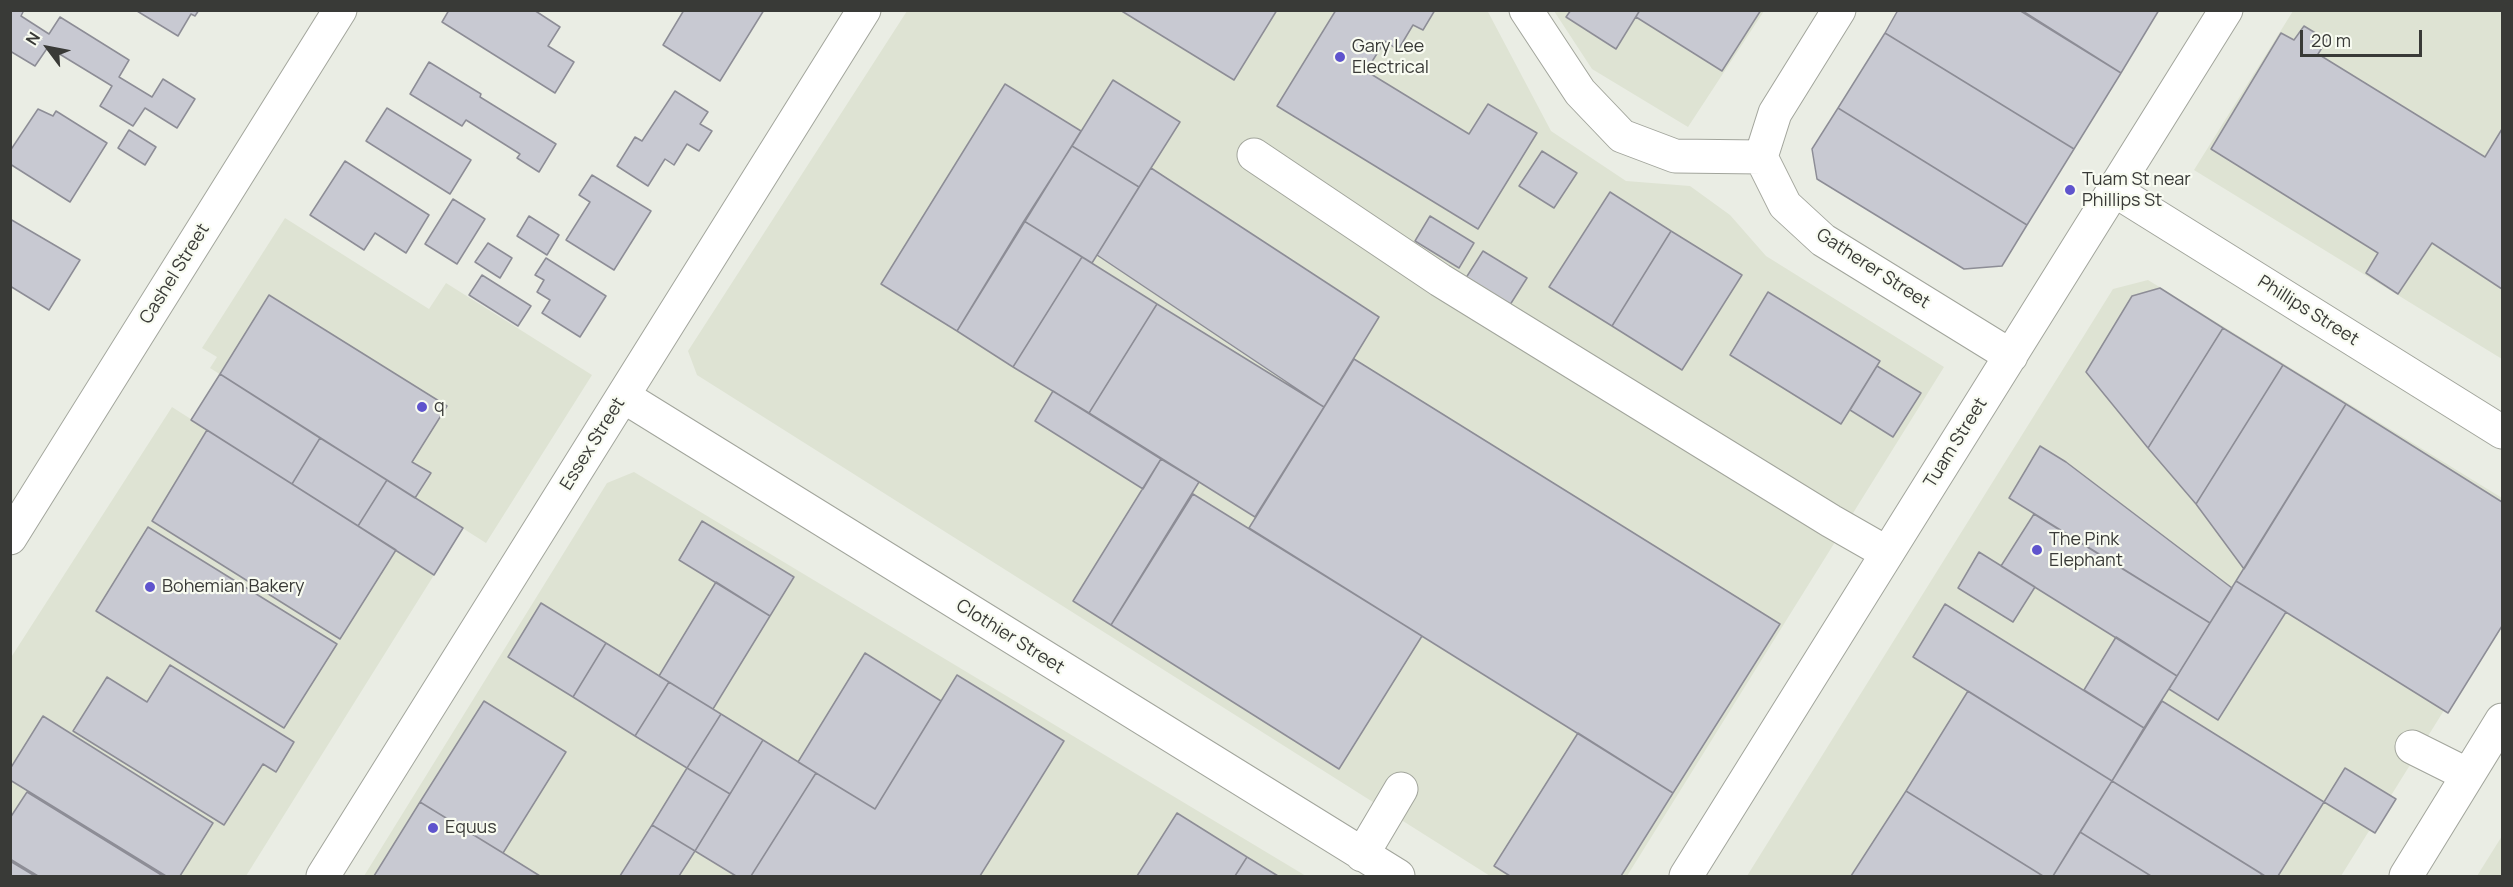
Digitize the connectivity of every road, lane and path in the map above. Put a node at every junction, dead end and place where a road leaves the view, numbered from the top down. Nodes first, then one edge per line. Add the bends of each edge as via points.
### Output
1 (340, 10) edge
2 (864, 10) edge
3 (1526, 10) edge
4 (1839, 10) edge
5 (2226, 10) edge
6 (1254, 155) dead end
7 (1761, 157) junction
8 (2114, 190) junction
9 (2010, 356) junction
10 (623, 396) junction
11 (2502, 432) edge
12 (10, 538) edge
13 (1887, 553) junction
14 (2502, 720) edge
15 (2412, 747) dead end
16 (2468, 775) junction
17 (1401, 789) dead end
18 (1362, 855) junction
19 (323, 876) edge
20 (1398, 876) edge
21 (1686, 876) edge
22 (2406, 876) edge

1 - 12 street, Cashel Street
2 - 10 street, Essex Street
3 - 7 street via 1580,92 1623,136 1675,156
4 - 7 street via 1775,113
5 - 8 street, Tuam Street
6 - 13 street via 1440,280
7 - 9 street, Gatherer Street via 1785,205 1823,240
8 - 9 street, Tuam Street
8 - 11 street, Phillips Street
9 - 13 street, Tuam Street
10 - 18 street, Clothier Street
10 - 19 street, Essex Street
13 - 21 street, Tuam Street
14 - 16 street
15 - 16 street
16 - 22 street
17 - 18 street
18 - 20 street, Clothier Street

